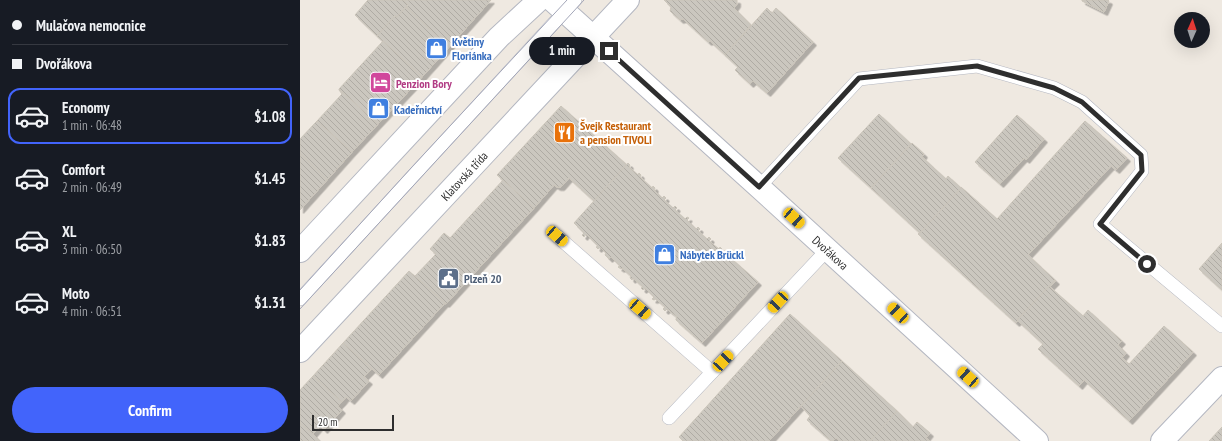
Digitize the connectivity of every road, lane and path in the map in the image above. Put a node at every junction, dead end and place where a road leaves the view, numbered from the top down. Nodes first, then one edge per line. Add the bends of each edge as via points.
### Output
1 (539, 0) edge
2 (628, 0) edge
3 (564, 4) edge
4 (593, 36) junction
5 (759, 187) junction
6 (557, 236) dead end
7 (828, 249) junction
8 (300, 251) edge
9 (300, 299) edge
10 (1222, 326) edge
11 (300, 350) edge
12 (712, 372) junction
13 (1222, 378) edge
14 (669, 418) dead end
15 (1037, 441) edge
16 (1162, 441) edge

1 - 8 main road via 499,37
2 - 4 main road, Klatovská třída
3 - 4 main road, Dvořákova
3 - 9 lane
4 - 5 main road, Dvořákova
4 - 11 main road, Klatovská třída
5 - 7 main road, Dvořákova
5 - 10 lane via 859,78 977,66 1054,88 1082,102 1141,155 1142,171 1100,224
6 - 12 lane
7 - 12 lane
7 - 15 main road, Dvořákova
12 - 14 lane
13 - 16 main road

